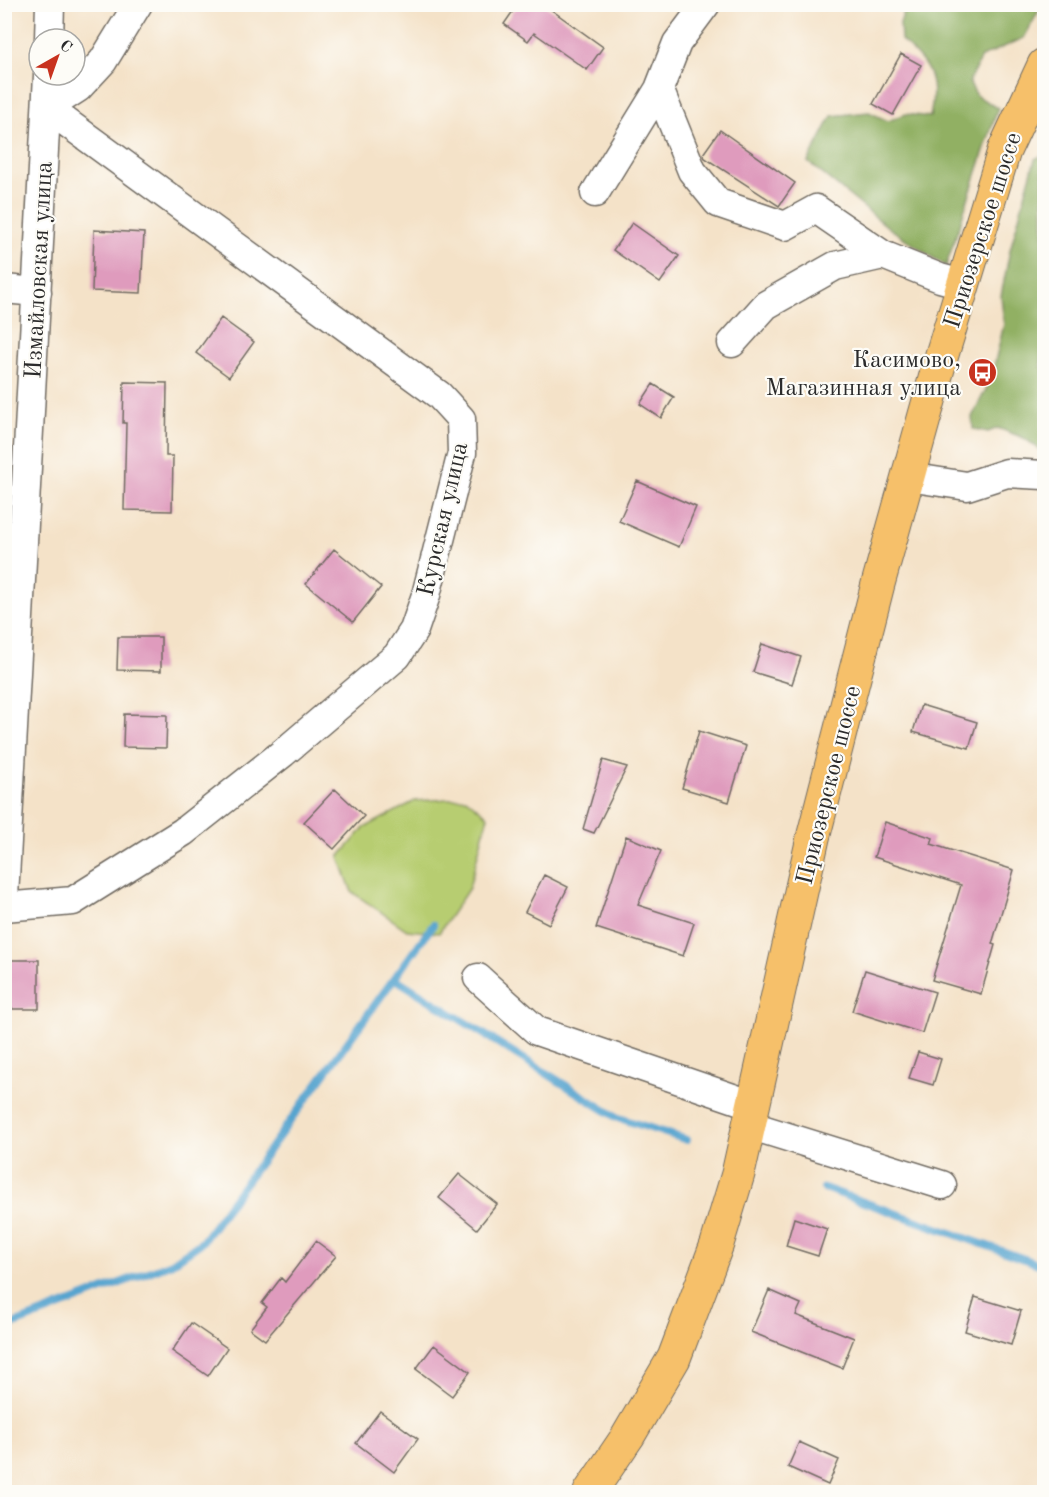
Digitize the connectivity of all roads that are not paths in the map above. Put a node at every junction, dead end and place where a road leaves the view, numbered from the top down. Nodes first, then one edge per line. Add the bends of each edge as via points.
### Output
1 (50, 4) edge
2 (138, 4) edge
3 (706, 4) edge
4 (49, 27) edge
5 (1044, 65) edge
6 (48, 87) edge
7 (659, 88) junction
8 (47, 108) junction
9 (595, 193) dead end
10 (883, 255) junction
11 (962, 284) junction
12 (4, 289) edge
13 (37, 292) junction
14 (732, 343) dead end
15 (1044, 475) edge
16 (908, 477) junction
17 (4, 897) edge
18 (4, 907) edge
19 (478, 978) dead end
20 (751, 1115) junction
21 (942, 1185) dead end
22 (590, 1492) edge

1 - 4 street
2 - 8 street via 103,61 78,88
3 - 7 street via 677,43
5 - 11 main road, Приозерское шоссе via 1004,151
6 - 8 street, Измайловская улица
7 - 9 street
7 - 10 street via 692,171 718,203 785,226 816,209
8 - 13 street, Измайловская улица
8 - 18 street, Курская улица via 439,395 461,419 462,453 420,612 414,630 397,656 183,832 73,901
10 - 11 street
10 - 14 street via 835,266 766,305
11 - 16 main road, Приозерское шоссе
12 - 13 street
13 - 17 street, Измайловская улица
15 - 16 street via 1006,473 967,486
16 - 20 main road, Приозерское шоссе via 813,838
19 - 20 street via 537,1031
20 - 21 street
20 - 22 main road, Приозерское шоссе via 717,1244 674,1358

